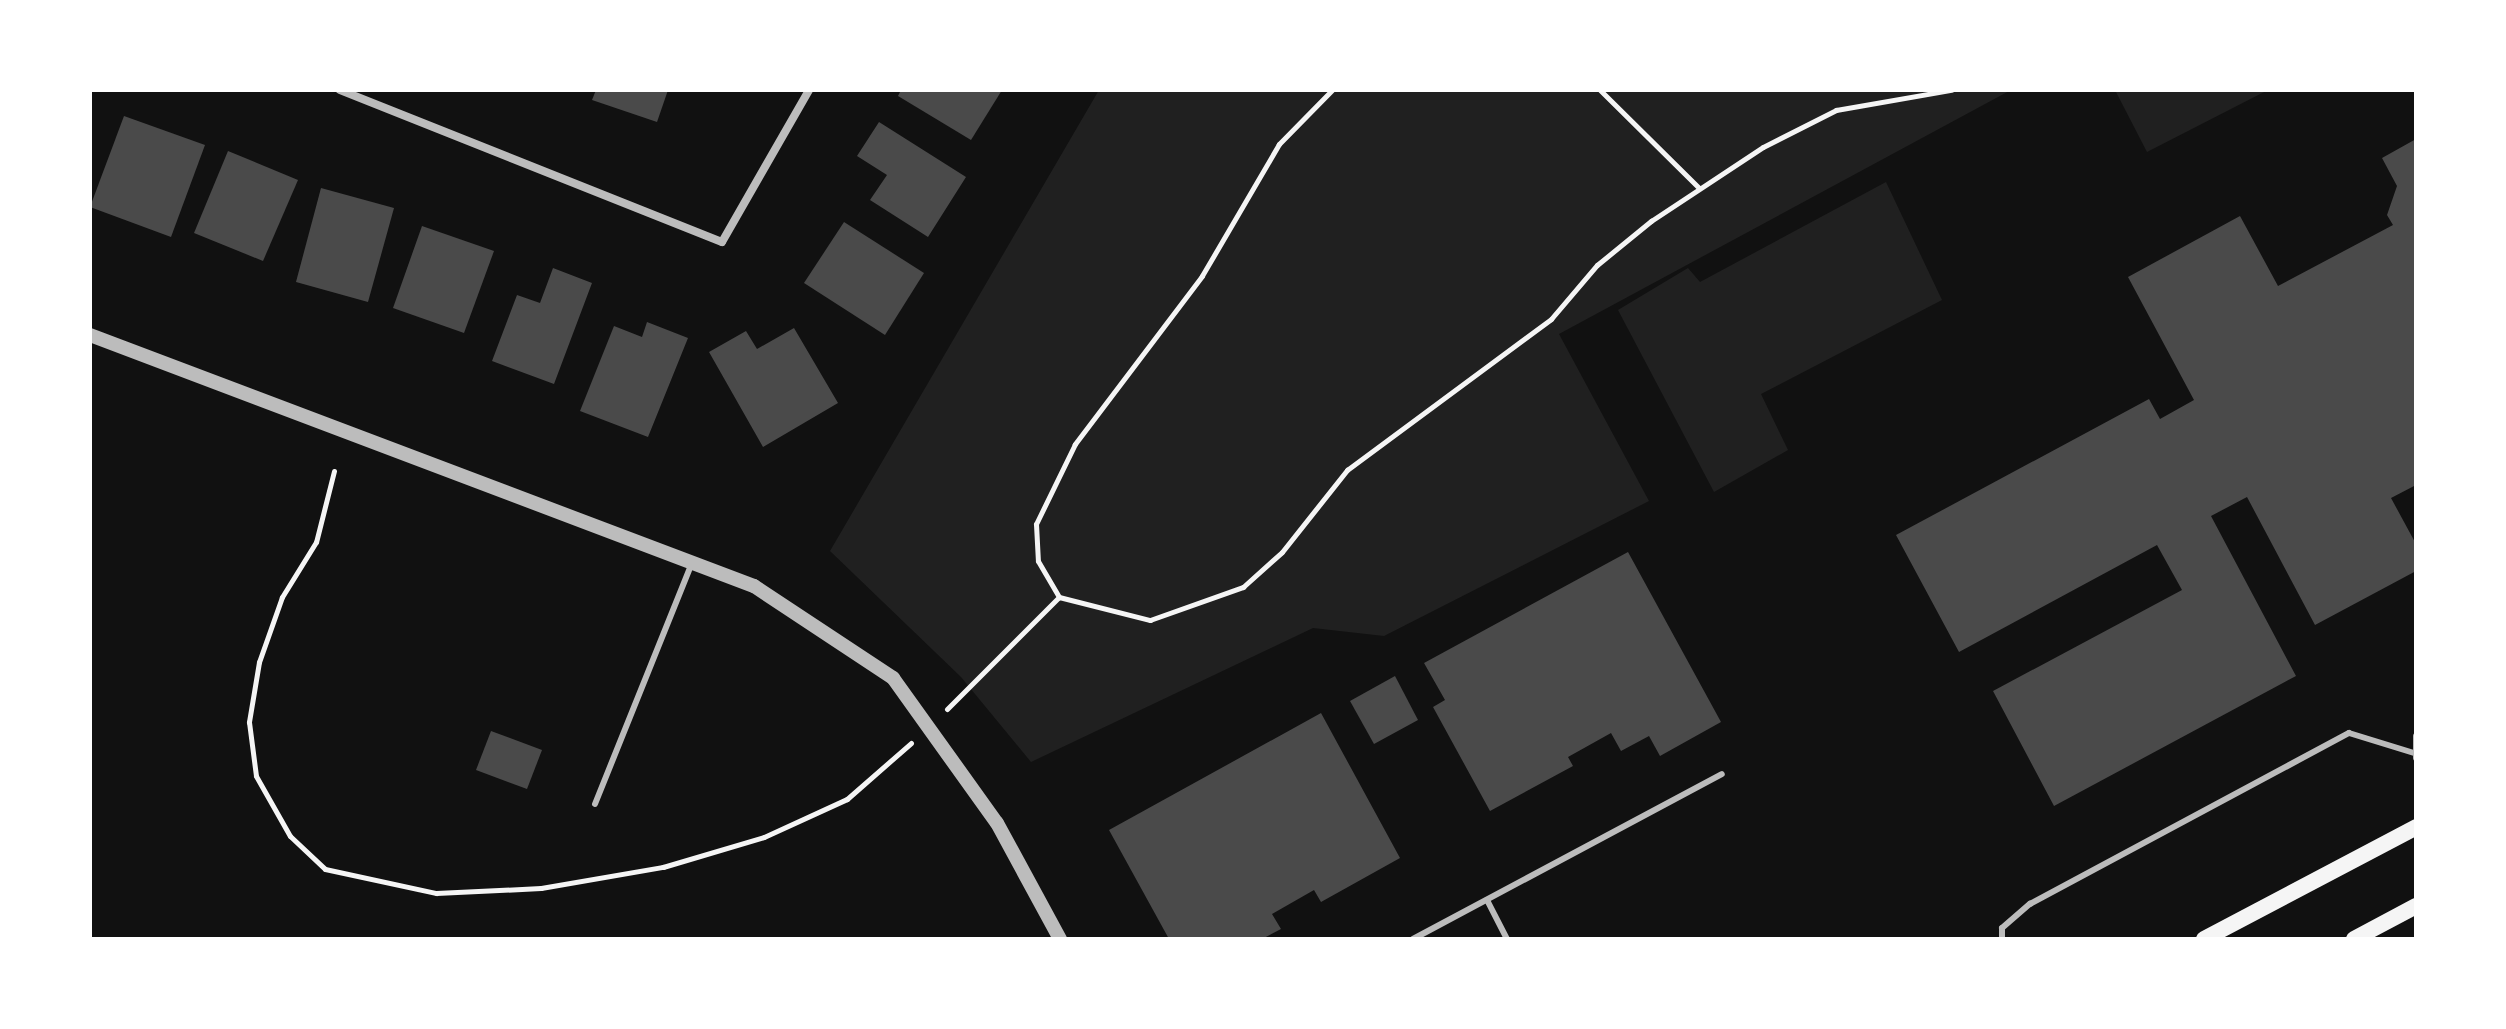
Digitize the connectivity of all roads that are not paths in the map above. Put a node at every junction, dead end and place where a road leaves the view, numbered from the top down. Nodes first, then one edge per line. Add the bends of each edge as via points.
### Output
1 (340, 90) edge
2 (809, 90) edge
3 (90, 335) edge
4 (692, 563) junction
5 (2416, 736) edge
6 (2415, 755) edge
7 (1722, 774) dead end
8 (595, 804) dead end
9 (2416, 827) edge
10 (1487, 900) junction
11 (2416, 906) edge
12 (2207, 938) edge
13 (1060, 939) edge
14 (1413, 939) edge
15 (1507, 939) edge
16 (2002, 939) edge
17 (2354, 939) edge

1 - 2 street via 722,242
3 - 4 street
4 - 8 lane
4 - 13 street via 754,586 893,678 997,823
5 - 6 lane
6 - 16 lane via 2349,733 2030,904 2002,928
7 - 10 lane
9 - 12 main road
10 - 14 lane
10 - 15 lane
11 - 17 main road

